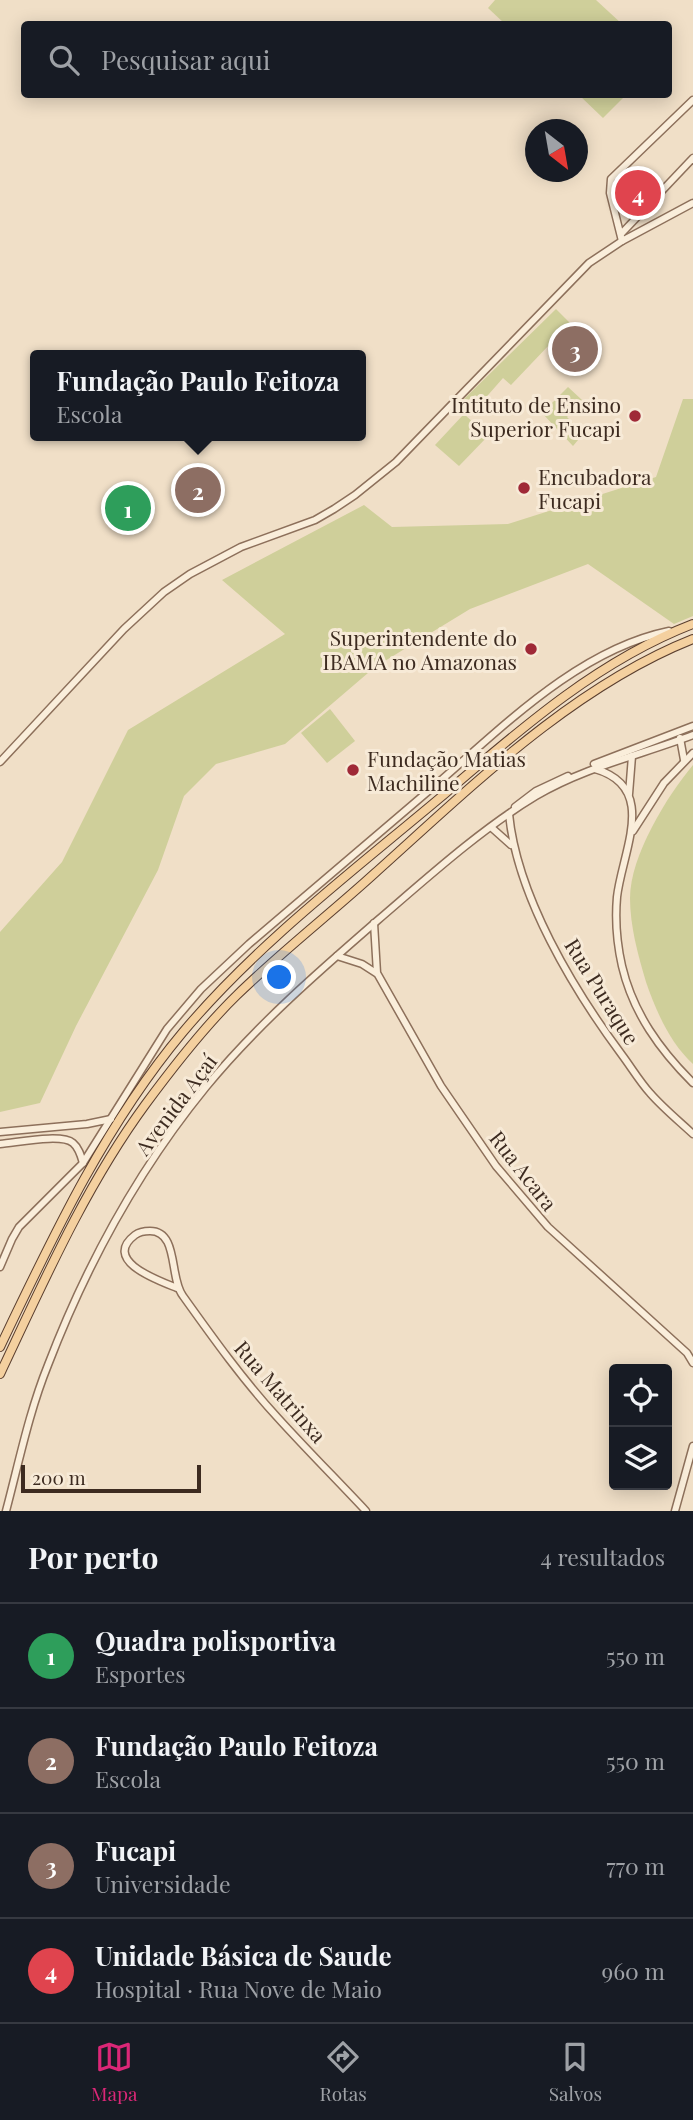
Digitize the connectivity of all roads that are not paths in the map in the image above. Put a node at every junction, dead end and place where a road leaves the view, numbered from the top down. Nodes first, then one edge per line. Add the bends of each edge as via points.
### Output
1 (693, 100) edge
2 (693, 158) edge
3 (693, 203) edge
4 (621, 238) junction
5 (693, 624) edge
6 (681, 629) junction
7 (693, 639) edge
8 (693, 726) edge
9 (677, 732) junction
10 (693, 735) edge
11 (680, 740) junction
12 (693, 753) edge
13 (631, 754) junction
14 (684, 760) junction
15 (0, 762) edge
16 (593, 769) junction
17 (629, 795) junction
18 (509, 814) junction
19 (492, 828) junction
20 (632, 832) junction
21 (513, 847) junction
22 (317, 902) junction
23 (329, 915) junction
24 (374, 923) junction
25 (337, 956) junction
26 (377, 973) junction
27 (139, 1082) junction
28 (693, 1083) edge
29 (144, 1106) junction
30 (111, 1119) junction
31 (61, 1126) junction
32 (0, 1132) edge
33 (693, 1134) edge
34 (59, 1139) junction
35 (0, 1144) edge
36 (83, 1163) junction
37 (0, 1267) edge
38 (177, 1288) junction
39 (0, 1347) edge
40 (690, 1354) edge
41 (693, 1363) edge
42 (0, 1374) edge
43 (693, 1446) edge
44 (6, 1511) edge
45 (366, 1511) edge
46 (675, 1511) edge

1 - 4 street via 611,179
2 - 4 street
3 - 4 street
4 - 15 street via 589,263 396,462 315,520 241,547 190,574 148,606
5 - 6 main road
6 - 22 main road via 648,644 562,698
6 - 27 street via 608,652 552,688 504,727 201,989 167,1029
7 - 23 main road via 572,706
8 - 9 street, Avenida Açaí
9 - 11 street
9 - 13 street, Avenida Açaí
10 - 11 street, Avenida Açaí
11 - 13 street, Avenida Açaí
11 - 14 street
12 - 14 street
13 - 16 street, Avenida Açaí
13 - 17 street
13 - 18 street, Avenida Açaí via 590,766 536,791
14 - 20 street
16 - 17 street via 622,782
16 - 18 street, Avenida Açaí
17 - 20 street
18 - 19 street, Avenida Açaí
18 - 21 street, Rua Puraque
19 - 21 street, Rua Puraque
19 - 24 street, Avenida Açaí
20 - 28 street via 617,899 622,967 649,1030
21 - 33 street, Rua Puraque via 548,935 583,1000 650,1093
22 - 23 main road
22 - 27 main road via 209,1002
23 - 29 main road via 235,996
24 - 25 street, Avenida Açaí
24 - 26 street, Rua Acara
25 - 26 street
25 - 44 street, Avenida Açaí via 207,1086 168,1137 112,1226 47,1366
26 - 40 street, Rua Acara via 441,1086 520,1196 548,1227
27 - 29 main road via 148,1091
27 - 30 street
27 - 39 main road
29 - 42 main road via 90,1191
30 - 31 street
30 - 36 street
31 - 32 street
31 - 34 street
34 - 35 street
34 - 36 street via 74,1144
36 - 37 street via 19,1227
38 - 38 street, Rua Matrinxa via 164,1236 158,1231 134,1236 126,1248 133,1267
38 - 45 street, Rua Matrinxa via 243,1378
40 - 41 street, Rua Acara
43 - 46 street

